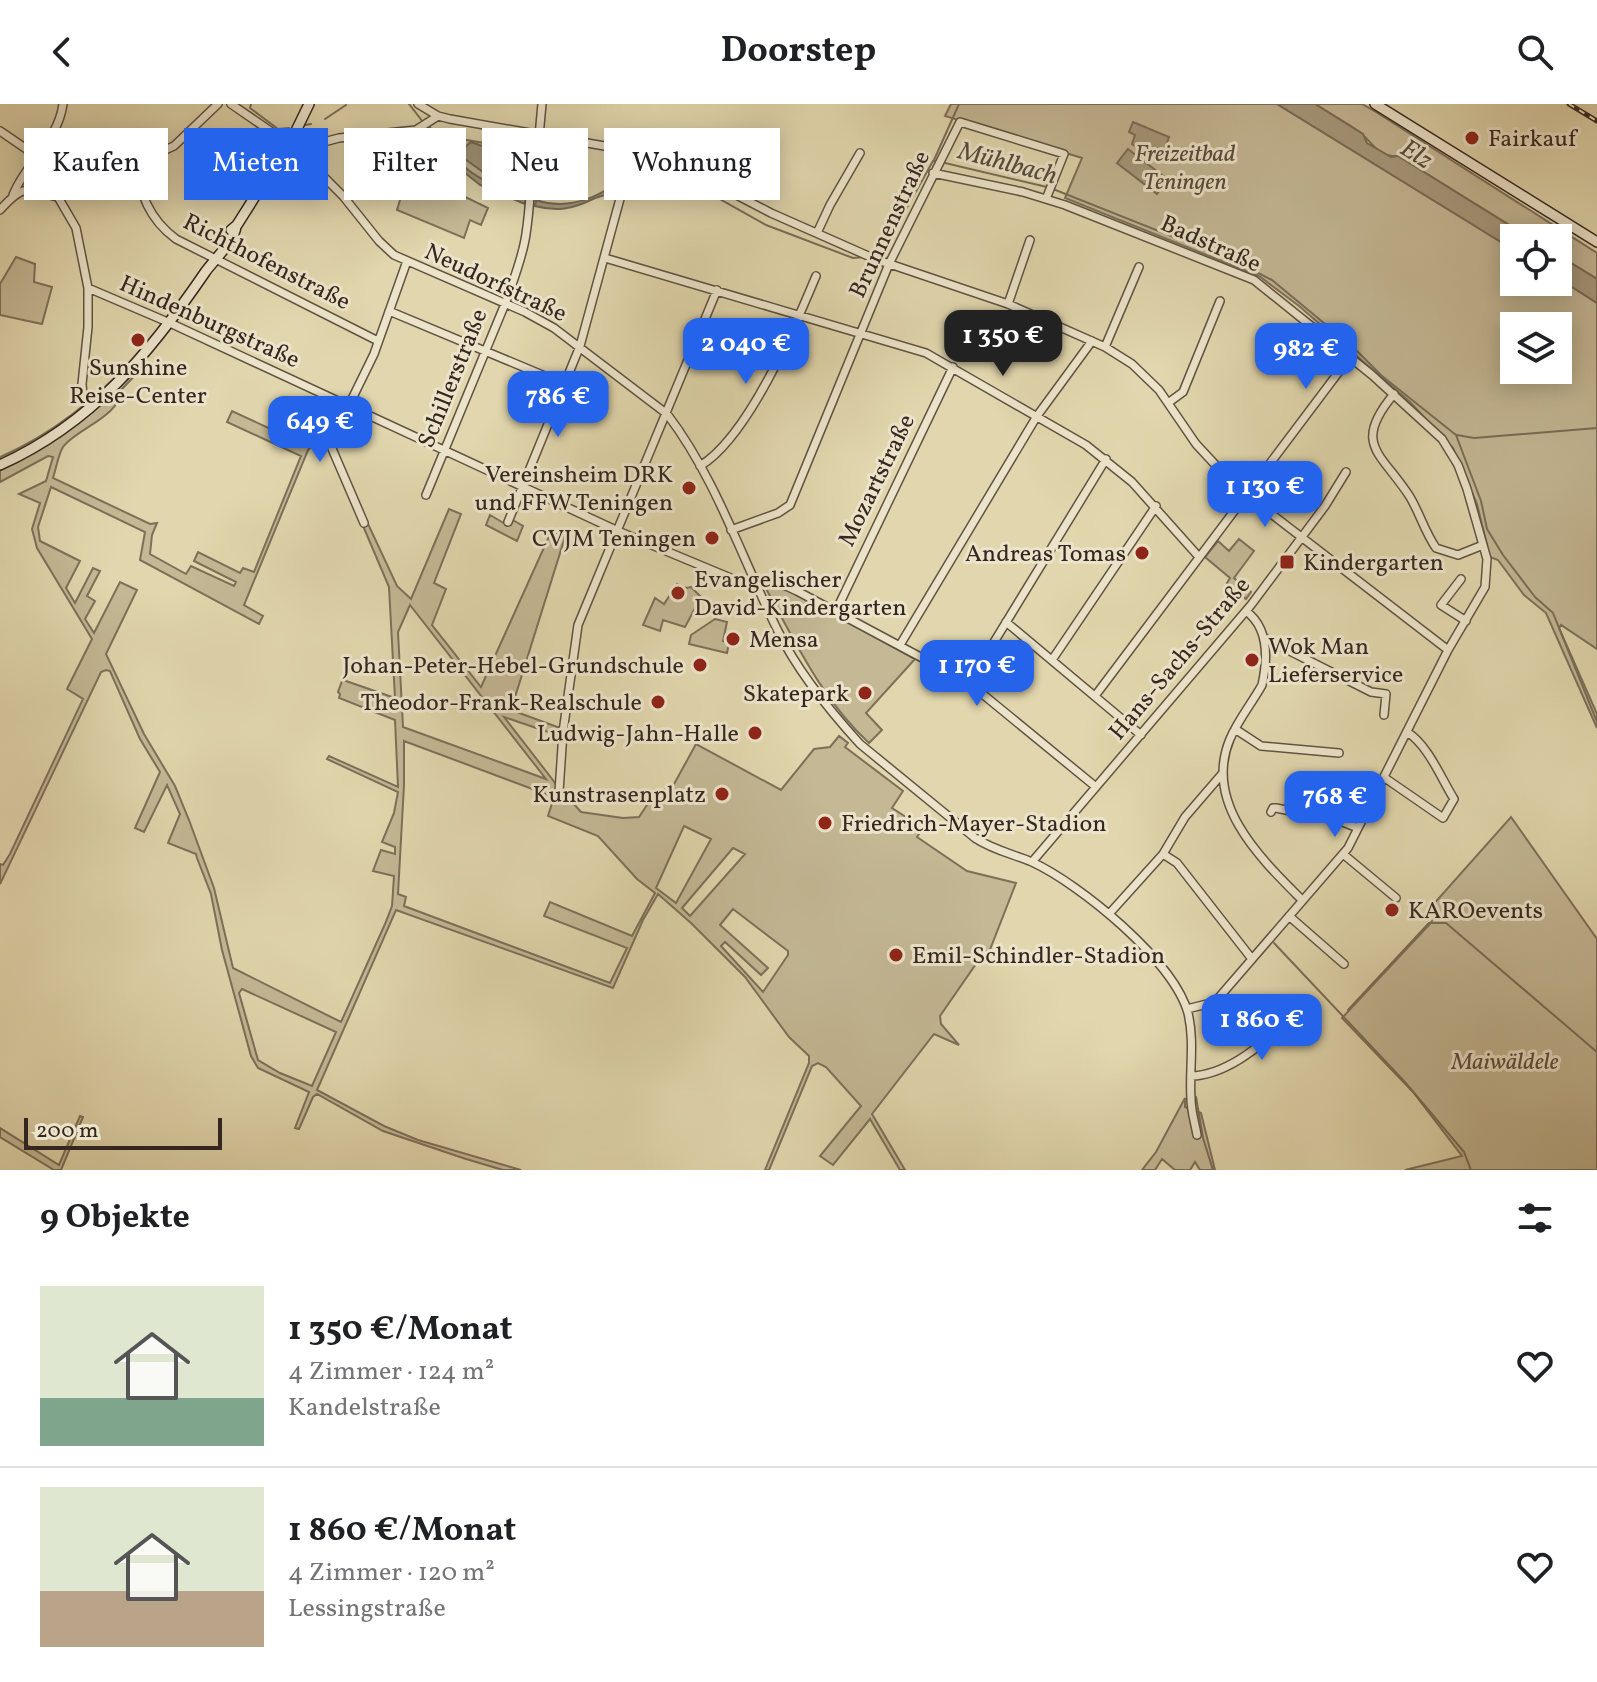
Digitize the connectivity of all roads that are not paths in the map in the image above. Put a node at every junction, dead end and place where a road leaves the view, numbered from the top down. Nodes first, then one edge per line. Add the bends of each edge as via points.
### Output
1 (63, 104) edge
2 (218, 104) edge
3 (231, 104) edge
4 (309, 104) edge
5 (418, 104) edge
6 (542, 104) edge
7 (1375, 104) edge
8 (438, 116) junction
9 (54, 128) edge
10 (267, 128) edge
11 (297, 128) edge
12 (500, 128) edge
13 (537, 128) edge
14 (0, 131) edge
15 (328, 142) edge
16 (24, 147) edge
17 (168, 148) edge
18 (860, 153) dead end
19 (935, 169) junction
20 (24, 178) edge
21 (328, 182) edge
22 (24, 191) edge
23 (13, 195) junction
24 (1048, 196) junction
25 (60, 200) edge
26 (146, 200) edge
27 (253, 200) edge
28 (530, 200) edge
29 (620, 200) edge
30 (744, 200) edge
31 (0, 210) edge
32 (817, 233) junction
33 (1030, 240) dead end
34 (1597, 242) edge
35 (216, 257) junction
36 (605, 258) junction
37 (407, 261) junction
38 (889, 264) junction
39 (1139, 267) dead end
40 (816, 276) dead end
41 (88, 288) junction
42 (717, 290) junction
43 (1220, 301) dead end
44 (504, 302) junction
45 (1008, 304) junction
46 (389, 311) junction
47 (800, 315) junction
48 (170, 323) junction
49 (862, 333) junction
50 (378, 341) junction
51 (1092, 341) junction
52 (580, 346) junction
53 (1105, 347) junction
54 (485, 350) junction
55 (1350, 357) junction
56 (953, 367) junction
57 (564, 384) junction
58 (1394, 394) junction
59 (83, 397) dead end
60 (1168, 403) junction
61 (349, 406) junction
62 (667, 414) junction
63 (1037, 416) junction
64 (444, 450) junction
65 (1106, 459) junction
66 (3, 464) edge
67 (700, 466) junction
68 (1346, 472) dead end
69 (522, 486) junction
70 (426, 495) dead end
71 (1248, 496) junction
72 (1156, 506) junction
73 (508, 522) dead end
74 (364, 523) dead end
75 (731, 530) junction
76 (618, 531) junction
77 (1302, 538) junction
78 (1483, 545) junction
79 (1199, 557) junction
80 (1461, 579) dead end
81 (754, 580) junction
82 (836, 611) junction
83 (1246, 611) junction
84 (1466, 621) junction
85 (1006, 622) junction
86 (1266, 639) junction
87 (900, 645) junction
88 (1448, 650) junction
89 (1052, 660) junction
90 (969, 683) junction
91 (1095, 696) junction
92 (1384, 715) dead end
93 (1235, 729) junction
94 (1407, 732) junction
95 (1141, 735) junction
96 (1339, 753) dead end
97 (1222, 774) junction
98 (1385, 778) junction
99 (1096, 787) junction
100 (559, 792) dead end
101 (1271, 812) dead end
102 (1358, 828) junction
103 (1163, 854) junction
104 (1343, 854) junction
105 (1032, 862) junction
106 (1396, 898) dead end
107 (1302, 900) junction
108 (1109, 914) junction
109 (1289, 916) junction
110 (1252, 959) junction
111 (1344, 964) dead end
112 (1305, 1003) dead end
113 (1187, 1009) junction
114 (1191, 1076) junction
115 (1197, 1135) dead end

1 - 9 street
2 - 17 street
3 - 10 street, Neudorfstraße
4 - 11 main road
5 - 8 street
6 - 13 street, Schillerstraße
7 - 34 main road
8 - 12 street
8 - 15 street via 406,131
14 - 16 street
18 - 32 street
19 - 24 street, Badstraße
19 - 24 street, Brunnenstraße via 960,122 1064,154
19 - 38 street, Brunnenstraße
20 - 23 street
21 - 37 street, Neudorfstraße via 379,241
22 - 23 street
23 - 31 street
24 - 55 street, Badstraße via 1254,280
25 - 41 street via 76,228
26 - 35 street, Richthofenstraße via 155,221 176,239
27 - 35 main road
28 - 44 street, Schillerstraße via 526,237
29 - 36 street
30 - 32 street
32 - 38 street
33 - 45 street
35 - 48 main road
35 - 50 street, Richthofenstraße
36 - 42 street
36 - 52 street
37 - 44 street, Neudorfstraße
37 - 46 street
38 - 45 street
38 - 49 street, Brunnenstraße
39 - 53 street
40 - 47 street
41 - 48 street, Hindenburgstraße
41 - 59 street
42 - 47 street
42 - 62 street
43 - 60 street via 1183,392
44 - 52 street, Neudorfstraße
44 - 54 street, Schillerstraße
45 - 51 street
46 - 50 street
46 - 54 street
47 - 49 street
47 - 67 street via 743,424
48 - 61 street, Hindenburgstraße
48 - 66 main road via 143,358 91,408
49 - 56 street via 904,344
49 - 75 street, Brunnenstraße via 790,505
50 - 61 street
51 - 53 street
51 - 63 street
52 - 57 street
52 - 62 street, Neudorfstraße
53 - 60 street via 1132,364
54 - 57 street
54 - 64 street, Schillerstraße
55 - 58 street, Badstraße
55 - 71 street
56 - 63 street
56 - 82 street, Mozartstraße
57 - 69 street
58 - 78 street, Badstraße via 1449,447
58 - 78 street via 1373,425 1372,444 1409,496 1436,548 1458,555
60 - 71 street via 1196,444
61 - 64 street, Hindenburgstraße
61 - 74 street via 330,444
62 - 67 street, Neudorfstraße
62 - 76 street
63 - 65 street
63 - 87 street
64 - 69 street, Hindenburgstraße
64 - 70 street, Schillerstraße
65 - 72 street
65 - 85 street
67 - 75 street, Neudorfstraße
68 - 77 street, Hans-Sachs-Straße
69 - 73 street
69 - 76 street, Hindenburgstraße
71 - 77 street
71 - 79 street
72 - 79 street
72 - 89 street
75 - 81 street, Neudorfstraße
76 - 81 street, Hindenburgstraße via 738,581
76 - 100 street via 578,625
77 - 83 street, Hans-Sachs-Straße
77 - 88 street
78 - 84 street, Badstraße via 1485,587
79 - 91 street
80 - 84 street via 1441,605
81 - 82 street, Hindenburgstraße via 771,579
81 - 105 street, Neudorfstraße via 791,655 860,744 988,847
82 - 87 street, Hindenburgstraße
83 - 86 street
83 - 95 street, Hans-Sachs-Straße
84 - 88 street
85 - 89 street
85 - 90 street
86 - 92 street via 1371,692 1386,694
86 - 93 street via 1262,685
87 - 90 street, Hindenburgstraße
88 - 94 street
89 - 91 street
90 - 99 street, Hindenburgstraße
91 - 95 street
93 - 96 street via 1261,746
93 - 97 street
94 - 98 street
94 - 98 street via 1422,746 1453,804 1443,818
95 - 99 street, Hans-Sachs-Straße
97 - 103 street via 1185,817
97 - 107 street via 1226,799 1247,840
98 - 102 street
99 - 105 street, Hans-Sachs-Straße
101 - 102 street via 1276,808
102 - 104 street
103 - 108 street
103 - 110 street via 1177,863
104 - 106 street
104 - 107 street
105 - 108 street, Neudorfstraße
107 - 109 street
108 - 113 street, Neudorfstraße via 1141,943
109 - 110 street
109 - 111 street
110 - 113 street via 1215,1002
112 - 114 street via 1301,1012 1245,1055 1204,1076
113 - 114 street
114 - 115 street

